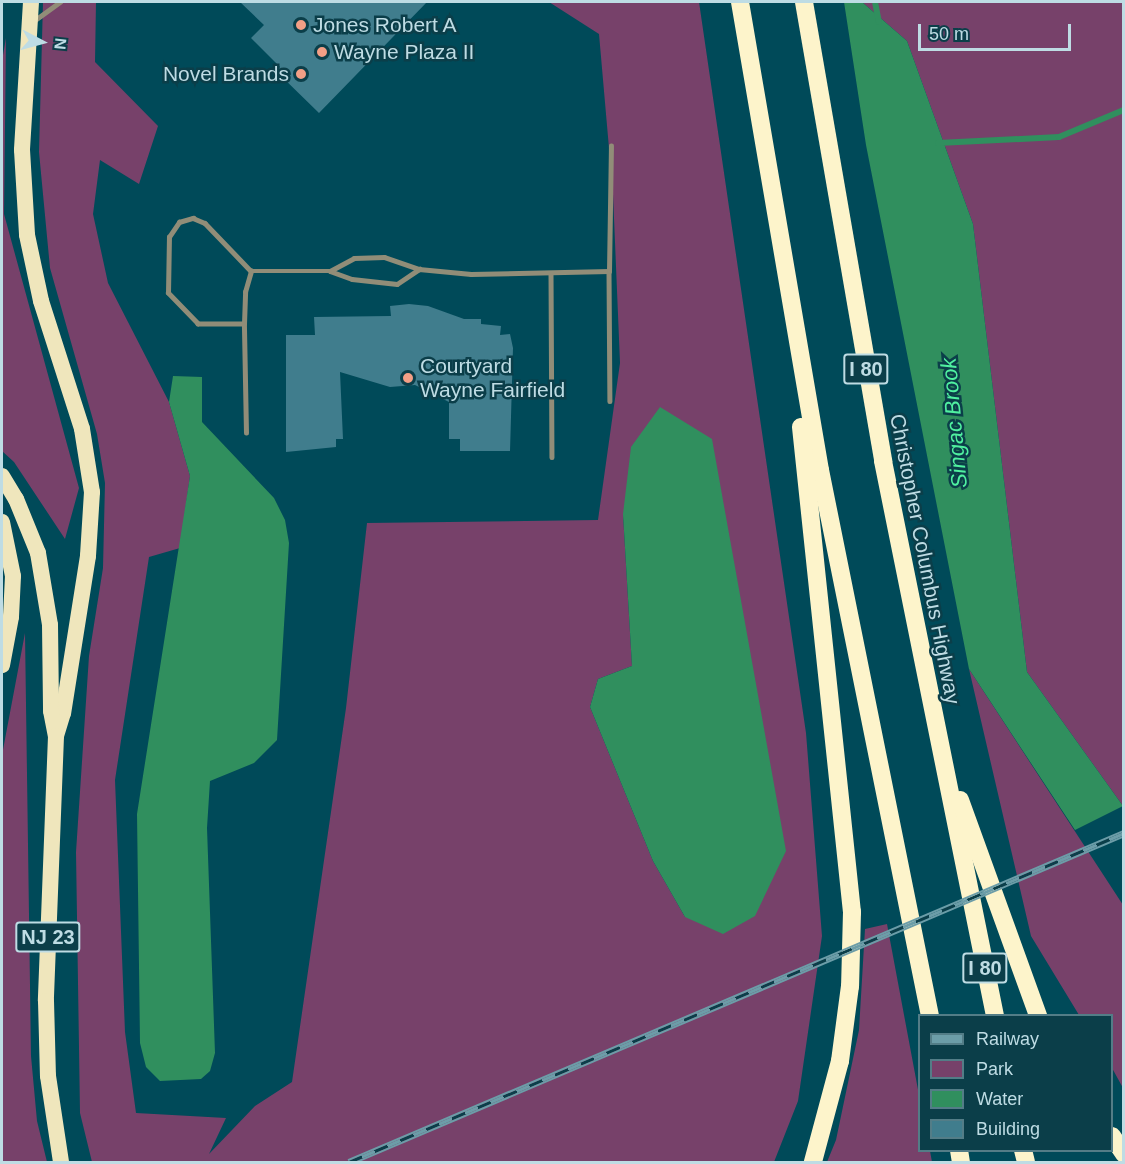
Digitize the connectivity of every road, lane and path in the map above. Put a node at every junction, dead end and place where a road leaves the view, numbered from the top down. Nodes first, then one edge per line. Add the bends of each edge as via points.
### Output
1 (31, 2) edge
2 (60, 2) edge
3 (740, 2) edge
4 (804, 2) edge
5 (30, 24) junction
6 (611, 146) dead end
7 (419, 269) junction
8 (250, 271) junction
9 (330, 271) junction
10 (609, 271) junction
11 (551, 273) junction
12 (785, 278) junction
13 (244, 324) junction
14 (610, 401) dead end
15 (246, 433) dead end
16 (552, 457) dead end
17 (2, 476) edge
18 (2, 522) edge
19 (2, 665) edge
20 (56, 736) junction
21 (936, 736) junction
22 (930, 1014) edge
23 (995, 1014) edge
24 (1037, 1014) edge
25 (1113, 1138) edge
26 (1124, 1154) edge
27 (61, 1162) edge
28 (813, 1162) edge

1 - 5 highway
2 - 5 lane
3 - 12 highway
4 - 21 highway, Christopher Columbus Highway / I 80 via 868,383
5 - 20 highway via 21,150 27,235 41,301 82,429 92,492 88,556
6 - 10 lane
7 - 9 lane via 384,257 354,258
7 - 9 lane via 397,285 352,279
7 - 11 lane via 471,274
8 - 9 lane
8 - 13 lane
8 - 13 lane via 201,220 179,222 169,237 168,293 174,303 198,324
10 - 11 lane
10 - 14 lane
11 - 16 lane
12 - 22 highway via 841,579
12 - 28 highway via 852,912 844,1034 832,1099
13 - 15 lane
17 - 20 highway, NJ 23 via 28,524 45,584
18 - 19 highway via 13,576 11,617
20 - 27 highway, NJ 23 via 46,1000 48,1076
21 - 23 highway, Christopher Columbus Highway / I 80
21 - 24 highway
25 - 26 highway

